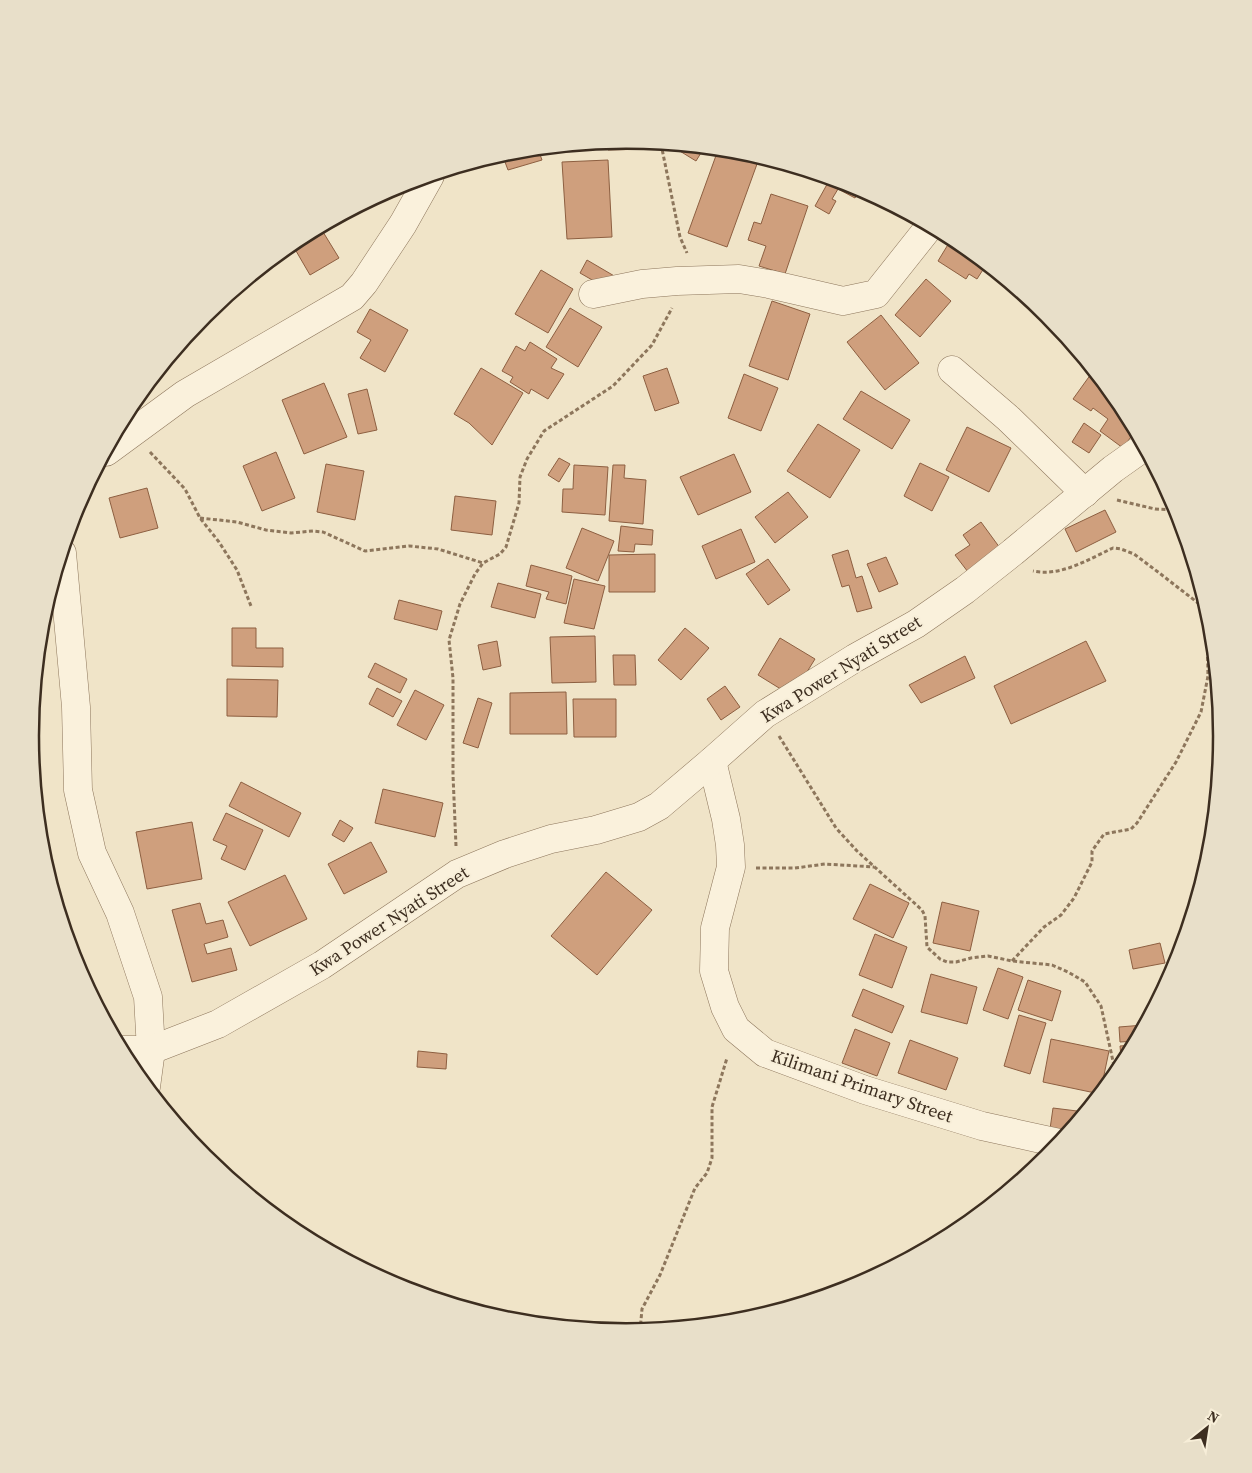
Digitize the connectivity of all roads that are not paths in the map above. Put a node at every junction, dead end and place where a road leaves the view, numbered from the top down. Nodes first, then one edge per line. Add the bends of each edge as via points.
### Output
1 (425, 185) edge
2 (926, 232) edge
3 (593, 294) dead end
4 (952, 370) dead end
5 (116, 445) edge
6 (1139, 451) edge
7 (1085, 492) junction
8 (64, 570) edge
9 (712, 761) junction
10 (130, 1050) edge
11 (151, 1050) junction
12 (147, 1076) edge
13 (1051, 1141) edge

1 - 5 street via 403,224 352,297 185,394
2 - 3 street via 876,294 866,297 843,301 739,280 642,284
4 - 7 street
6 - 7 street, Kwa Power Nyati Street
7 - 9 street, Kwa Power Nyati Street via 965,590 916,624 765,714
8 - 11 street via 76,707 78,790 92,853 120,913 148,997
9 - 11 street, Kwa Power Nyati Street via 658,806 638,817 551,839 457,874 322,965 218,1024
9 - 13 street, Kilimani Primary Street via 726,819 731,868 715,928 714,971 736,1029 765,1053 839,1081 982,1126
10 - 11 street
11 - 12 street

